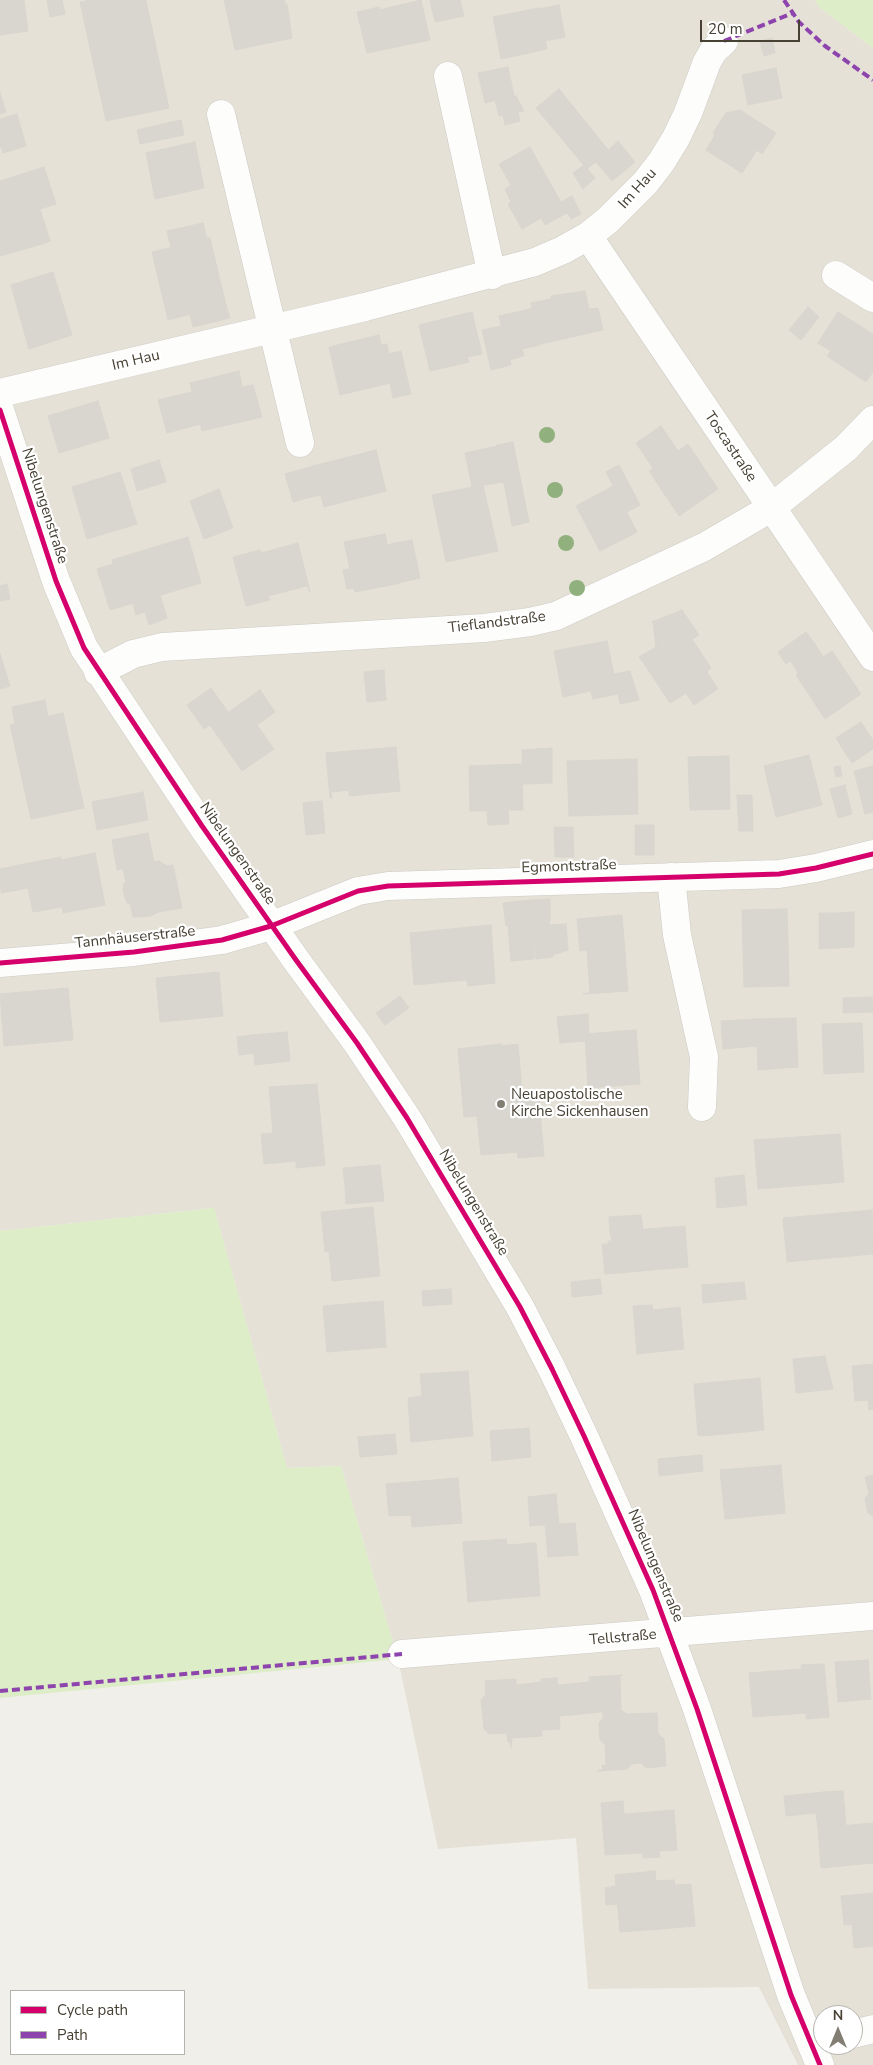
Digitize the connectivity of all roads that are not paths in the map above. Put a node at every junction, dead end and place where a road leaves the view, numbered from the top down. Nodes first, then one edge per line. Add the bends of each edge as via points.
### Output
1 (724, 41) dead end
2 (448, 76) dead end
3 (221, 114) dead end
4 (588, 236) junction
5 (492, 274) junction
6 (836, 274) dead end
7 (873, 298) edge
8 (273, 330) junction
9 (0, 393) edge
10 (0, 410) edge
11 (873, 420) edge
12 (300, 443) dead end
13 (6, 447) edge
14 (771, 508) junction
15 (873, 658) edge
16 (98, 672) junction
17 (873, 854) edge
18 (671, 877) junction
19 (271, 926) junction
20 (0, 963) edge
21 (702, 1107) dead end
22 (873, 1616) edge
23 (669, 1634) junction
24 (402, 1654) dead end
25 (813, 2040) edge

1 - 4 street, Im Hau via 707,62 688,113 662,161 625,205
2 - 5 street
3 - 8 street
4 - 5 street, Im Hau via 535,262
4 - 14 street, Toscastraße
5 - 8 street, Im Hau
6 - 7 street
8 - 9 street, Im Hau
8 - 12 street
10 - 13 street, Nibelungenstraße
11 - 14 street, Tieflandstraße via 846,448
13 - 16 street, Nibelungenstraße via 59,590 80,641
14 - 15 street, Toscastraße
14 - 16 street, Tieflandstraße via 704,547 556,616 484,628 162,647 133,654
16 - 19 street, Nibelungenstraße
17 - 18 street, Egmontstraße via 779,874
18 - 19 street, Egmontstraße via 388,886 358,890
18 - 21 street via 677,935 704,1057
19 - 20 street, Tannhäuserstraße via 241,936 190,946
19 - 23 street, Nibelungenstraße via 357,1043 407,1118 520,1308 584,1436 634,1546
22 - 23 street, Tellstraße
23 - 24 street, Tellstraße
23 - 25 street, Nibelungenstraße via 725,1791 791,1995

